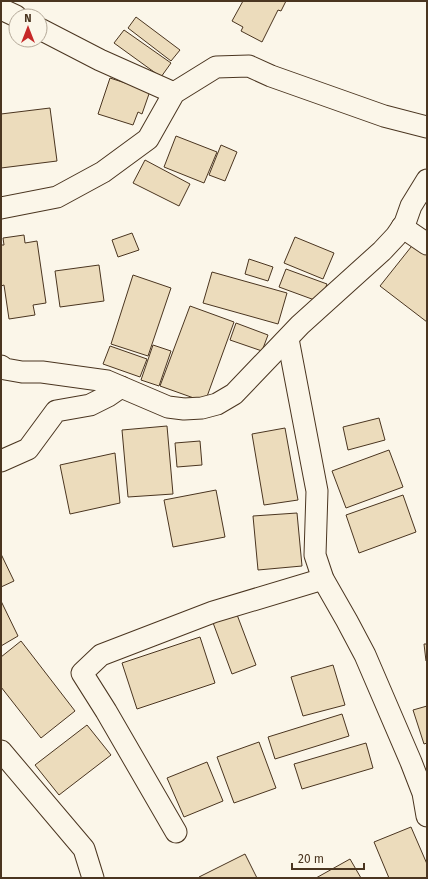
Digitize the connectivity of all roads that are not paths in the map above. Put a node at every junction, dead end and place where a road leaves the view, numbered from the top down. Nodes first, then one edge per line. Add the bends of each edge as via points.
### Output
1 (48, 33) edge
2 (174, 94) junction
3 (427, 127) edge
4 (427, 180) edge
5 (1, 208) edge
6 (402, 227) junction
7 (427, 244) edge
8 (288, 339) junction
9 (1, 366) edge
10 (121, 387) junction
11 (1, 461) edge
12 (322, 580) junction
13 (1, 751) edge
14 (427, 816) edge
15 (176, 832) dead end
16 (93, 878) edge

1 - 2 street
2 - 3 street via 216,67 249,66 384,116
2 - 5 street via 148,139 103,172 57,197
4 - 6 street
6 - 7 street
6 - 8 street via 382,251 300,325
8 - 10 street via 234,394 216,404 202,408 168,407
8 - 12 street via 317,491 315,555
9 - 10 street via 22,372 42,372 107,381
10 - 11 street via 90,405 56,411 28,449
12 - 14 street via 365,655 423,793
12 - 15 street via 213,612 101,656 82,673
13 - 16 street via 84,849

